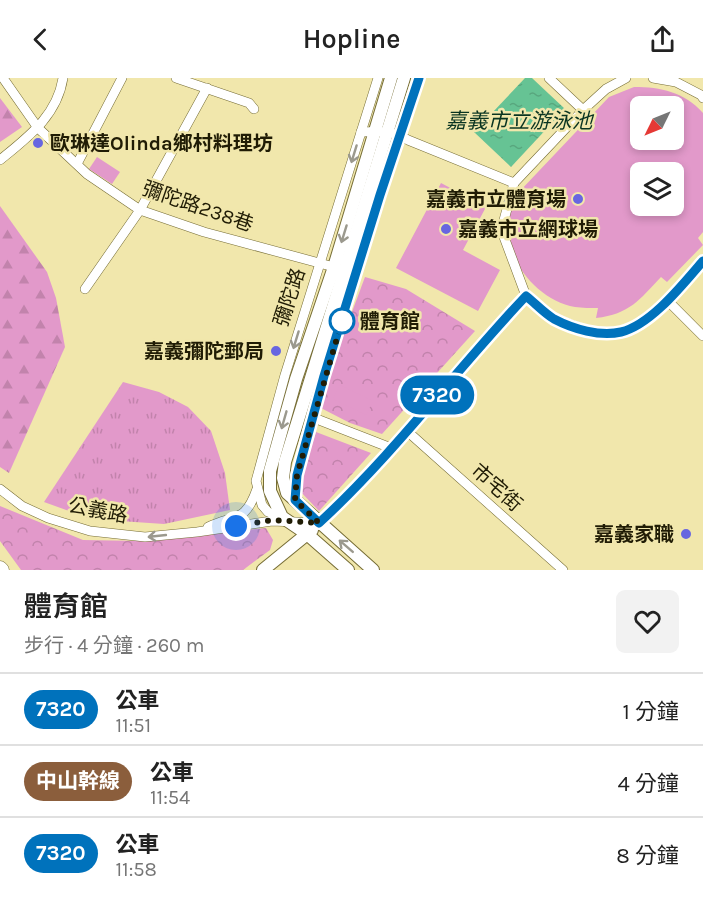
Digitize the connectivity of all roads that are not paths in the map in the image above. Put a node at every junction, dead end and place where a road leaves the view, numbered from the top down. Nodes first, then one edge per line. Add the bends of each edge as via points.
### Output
1 (3, 78) edge
2 (63, 78) edge
3 (122, 78) edge
4 (176, 78) edge
5 (378, 78) edge
6 (391, 78) edge
7 (404, 78) edge
8 (419, 78) edge
9 (549, 78) edge
10 (626, 78) edge
11 (653, 78) edge
12 (207, 88) junction
13 (702, 95) edge
14 (254, 109) dead end
15 (583, 110) junction
16 (38, 128) junction
17 (361, 132) junction
18 (382, 132) junction
19 (404, 137) junction
20 (0, 160) edge
21 (77, 164) junction
22 (514, 183) junction
23 (140, 210) junction
24 (703, 261) edge
25 (320, 264) junction
26 (334, 267) junction
27 (85, 289) dead end
28 (526, 296) junction
29 (667, 300) junction
30 (703, 336) edge
31 (314, 418) junction
32 (407, 431) junction
33 (391, 448) junction
34 (257, 487) junction
35 (0, 489) edge
36 (295, 500) junction
37 (286, 519) junction
38 (319, 523) junction
39 (197, 532) junction
40 (307, 534) junction
41 (263, 570) edge
42 (348, 570) edge
43 (372, 570) edge
44 (563, 570) edge

1 - 16 street, 彌陀路238巷
2 - 16 street via 55,104
3 - 21 street
4 - 12 street
5 - 17 street, 彌陀路
6 - 18 street, 彌陀路
7 - 18 street, 彌陀路
8 - 19 street
9 - 15 street
10 - 15 street via 606,89
11 - 13 street via 676,82
12 - 14 street via 249,103
12 - 23 street
15 - 22 street
16 - 20 street
16 - 21 street, 彌陀路238巷
17 - 18 street
17 -> 25 street, 彌陀路
18 - 19 street
18 -> 26 street, 彌陀路
18 - 36 street, 彌陀路 via 285,462 285,486
19 - 22 street
19 - 31 street via 380,195
21 - 23 street, 彌陀路238巷
22 - 28 street via 505,214 504,237
23 - 25 street, 彌陀路238巷
23 - 27 street
24 - 29 street
25 - 26 street, 彌陀路238巷
25 -> 34 street, 彌陀路 via 274,412
26 -> 37 street, 彌陀路 via 270,471 270,491
28 - 29 street via 553,318 599,334 621,332 640,324
28 - 32 street
29 - 30 street
31 - 33 street
31 - 36 street via 297,475
32 - 33 street
32 - 44 street, 市宅街
33 - 38 street
34 - 37 street via 267,512
34 - 39 street, 公義路 via 252,503 241,516
39 -> 35 street, 公義路 via 145,537 90,531 22,506
36 - 38 street, 彌陀路
37 - 38 street, 公義路
37 - 39 street, 公義路
37 - 40 street
38 - 40 street
43 -> 38 street, 彌陀路
40 - 41 street
40 - 42 street

